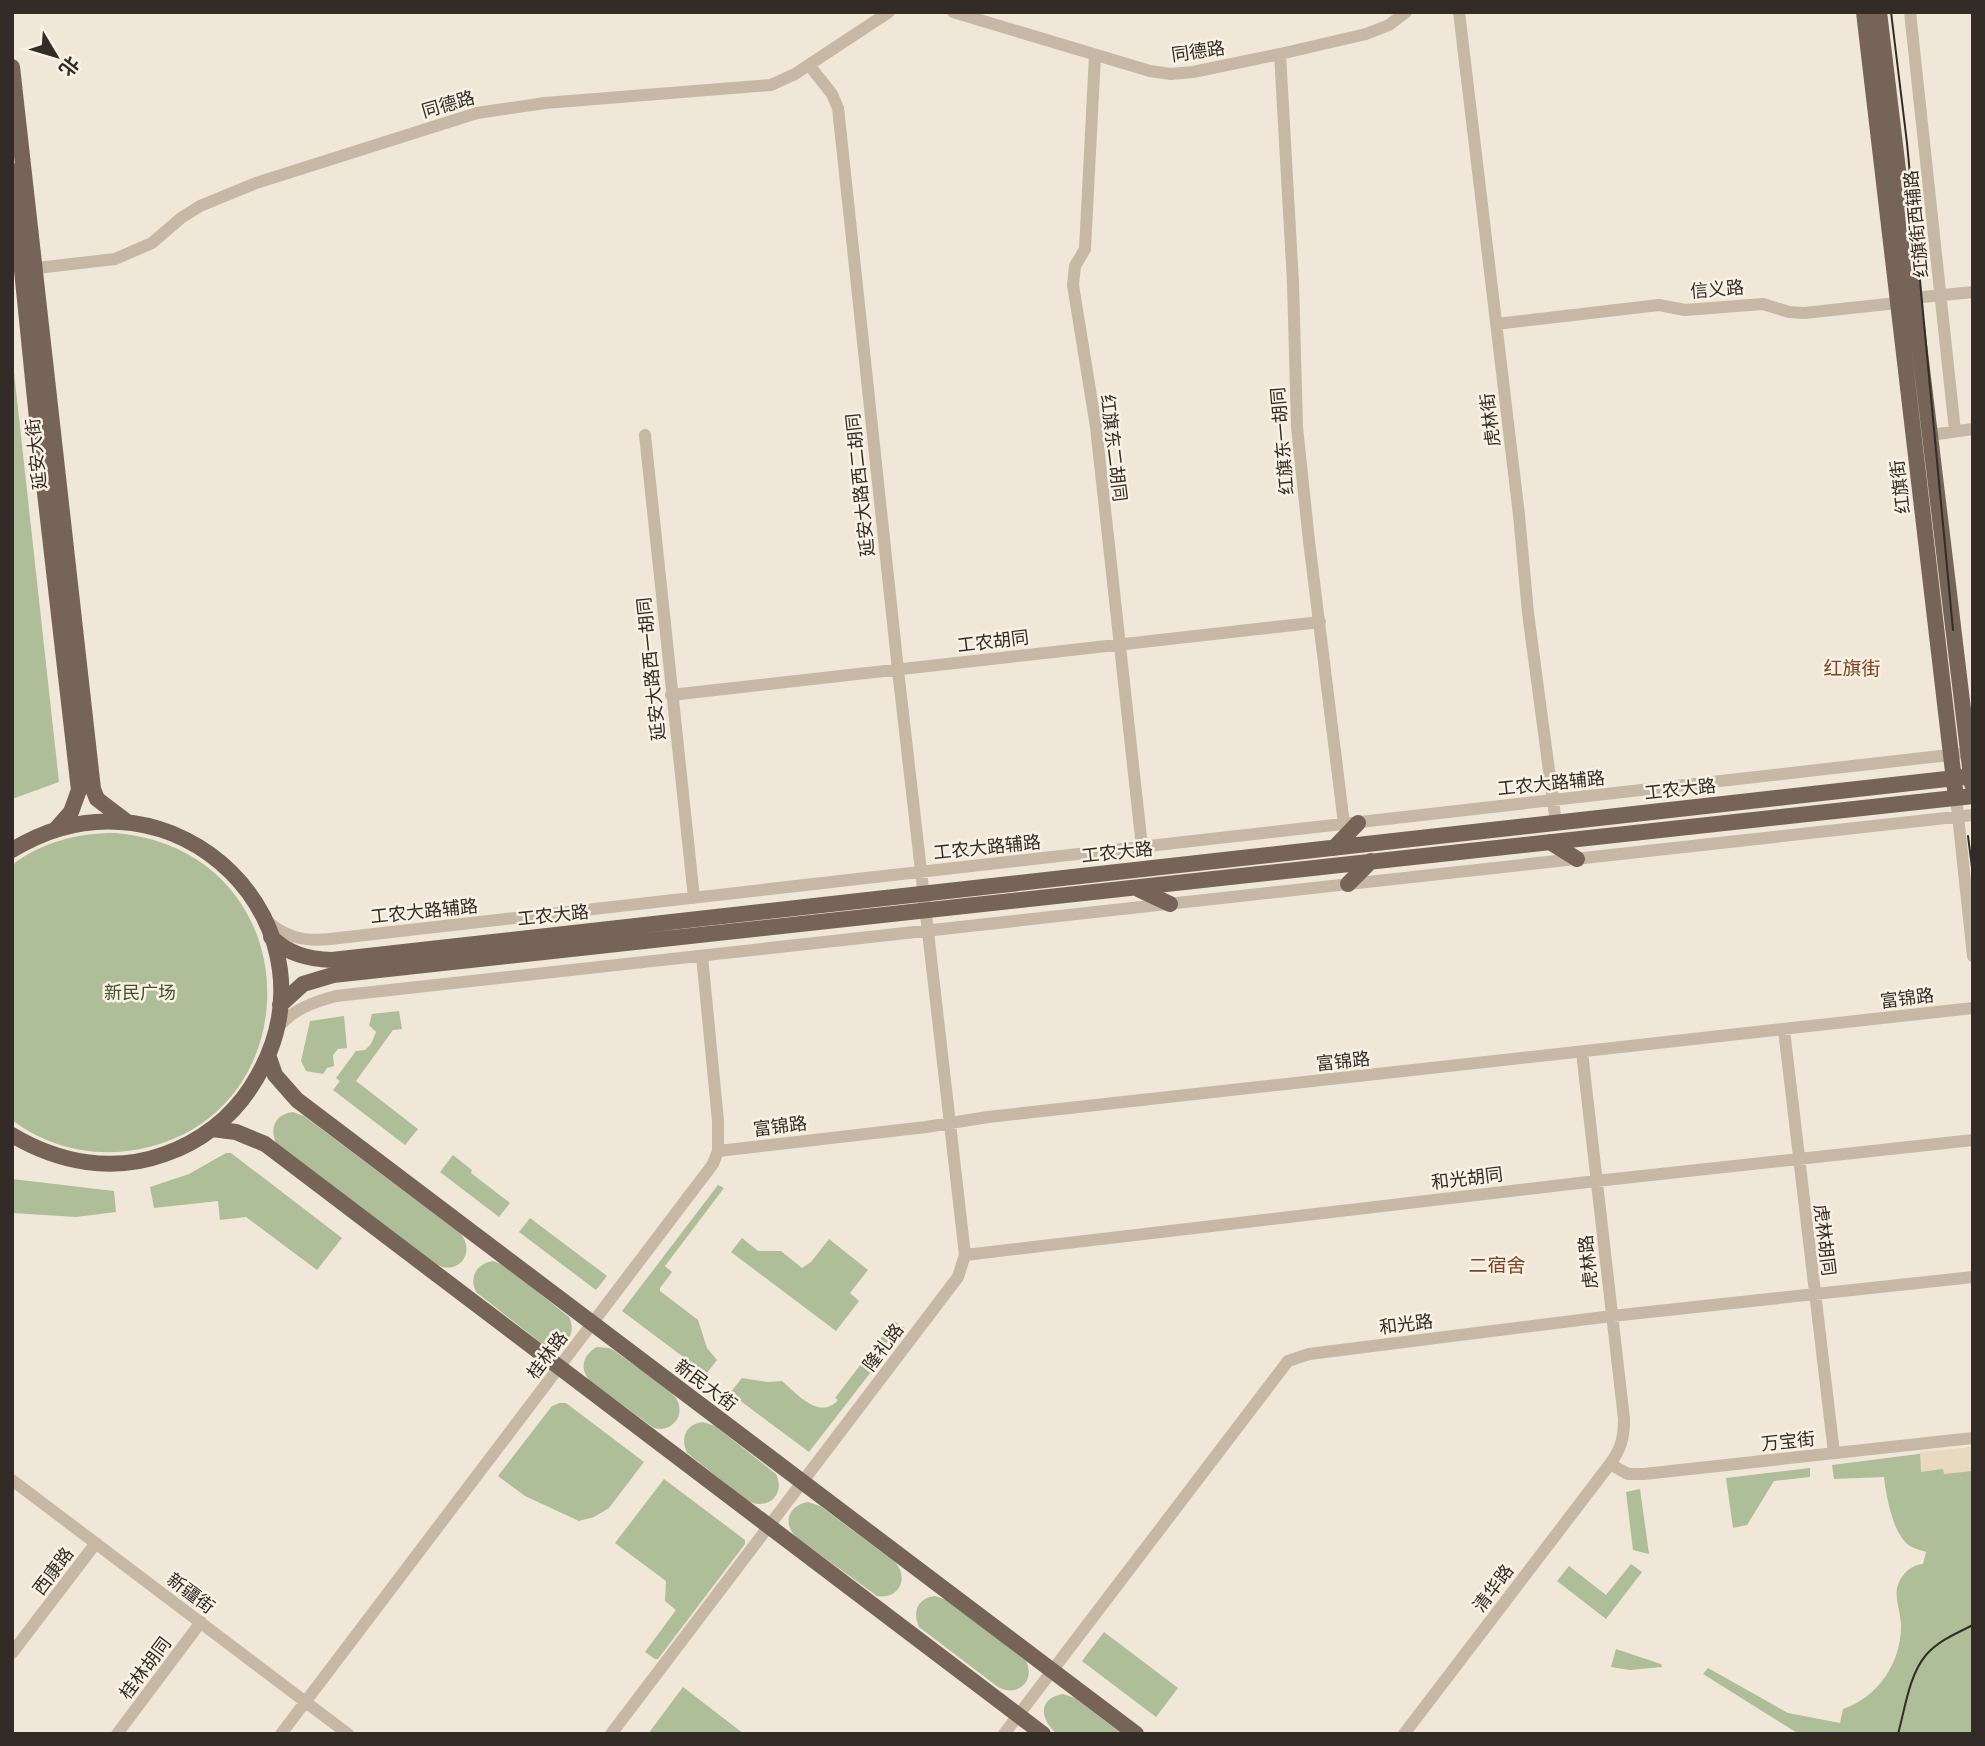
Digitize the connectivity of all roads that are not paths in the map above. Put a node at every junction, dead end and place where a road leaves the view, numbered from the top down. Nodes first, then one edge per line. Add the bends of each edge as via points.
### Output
1 (889, 12) edge
2 (953, 12) edge
3 (1406, 12) edge
4 (1459, 12) edge
5 (1864, 12) edge
6 (1879, 12) edge
7 (1910, 12) edge
8 (1280, 54) junction
9 (1095, 55) junction
10 (809, 65) junction
11 (12, 67) edge
12 (12, 171) edge
13 (29, 269) junction
14 (1973, 292) edge
15 (1941, 295) junction
16 (1905, 301) junction
17 (1496, 324) junction
18 (1973, 429) edge
19 (1955, 431) junction
20 (645, 435) dead end
21 (1930, 435) junction
22 (1320, 622) junction
23 (1119, 644) junction
24 (898, 670) junction
25 (1960, 686) junction
26 (671, 695) junction
27 (1973, 704) edge
28 (1971, 753) edge
29 (1951, 755) junction
30 (1954, 778) junction
31 (1969, 787) edge
32 (1553, 800) junction
33 (1973, 815) edge
34 (1958, 817) junction
35 (126, 821) junction
36 (1351, 823) junction
37 (1556, 823) junction
38 (56, 829) junction
39 (1550, 842) junction
40 (1142, 847) junction
41 (1334, 848) junction
42 (12, 850) edge
43 (1577, 859) junction
44 (1371, 861) junction
45 (922, 872) junction
46 (1348, 884) junction
47 (1133, 887) junction
48 (694, 898) junction
49 (925, 902) junction
50 (1170, 904) junction
51 (263, 917) junction
52 (928, 931) junction
53 (271, 937) junction
54 (702, 956) junction
55 (1973, 956) edge
56 (280, 1005) junction
57 (1973, 1008) edge
58 (276, 1030) junction
59 (1784, 1030) junction
60 (1582, 1052) junction
61 (268, 1055) junction
62 (949, 1123) junction
63 (212, 1129) junction
64 (12, 1135) edge
65 (1973, 1140) edge
66 (31, 1146) junction
67 (12, 1151) edge
68 (718, 1151) junction
69 (1798, 1160) junction
70 (1596, 1181) junction
71 (965, 1255) junction
72 (1973, 1277) edge
73 (1814, 1294) junction
74 (1612, 1316) junction
75 (593, 1324) junction
76 (560, 1368) junction
77 (1973, 1438) edge
78 (1834, 1453) junction
79 (1611, 1464) junction
80 (12, 1479) edge
81 (802, 1482) junction
82 (769, 1526) junction
83 (96, 1543) junction
84 (201, 1622) junction
85 (12, 1653) edge
86 (1052, 1670) junction
87 (305, 1702) junction
88 (1018, 1715) junction
89 (117, 1734) edge
90 (281, 1734) edge
91 (348, 1734) edge
92 (611, 1734) edge
93 (1004, 1734) edge
94 (1043, 1734) edge
95 (1136, 1734) edge
96 (1404, 1734) edge

1 - 10 street, 同德路
2 - 9 street, 同德路
3 - 8 street, 同德路 via 1366,34
4 - 17 street, 虎林街
5 - 16 main road, 红旗街
6 - 16 main road, 红旗街
7 - 15 street, 红旗街西辅路
8 - 9 street, 同德路 via 1171,74
8 - 22 street, 红旗东一胡同 via 1297,426
9 - 23 street, 红旗东二胡同 via 1085,249 1075,266 1073,285 1096,427
10 - 13 street, 同德路 via 771,85 545,103 477,113 256,183 200,206 139,251 116,259
10 - 24 street, 延安大路西二胡同 via 838,108
11 - 13 main road, 延安大街
12 - 13 main road, 延安大街
13 - 35 main road, 延安大街 via 93,789 97,799
13 - 38 main road, 延安大街 via 40,449 79,790 71,812
14 - 15 street, 信义路
15 - 16 street, 信义路
15 - 19 street, 红旗街西辅路
16 - 17 street, 信义路 via 1804,313 1763,303 1685,310 1659,305
16 - 21 main road, 红旗街
16 - 29 main road, 红旗街
17 - 32 street, 虎林街
18 - 19 street
19 - 21 street
20 - 26 street, 延安大路西一胡同
21 - 25 main road, 红旗街
22 - 23 street, 工农胡同
22 - 36 street, 红旗东一胡同
23 - 24 street, 工农胡同
23 - 40 street, 红旗东二胡同
24 - 26 street, 工农胡同
24 - 45 street, 延安大路西二胡同
25 - 27 main road
25 - 28 main road, 红旗街
26 - 48 street, 延安大路西一胡同
28 - 29 street, 工农大路辅路
28 - 31 main road, 红旗街
29 - 30 main road, 红旗街
29 - 32 street, 工农大路辅路
30 - 31 main road, 工农大路
30 - 37 main road, 工农大路
31 - 34 street, 红旗街
31 - 39 main road, 工农大路
32 - 36 street, 工农大路辅路
32 - 37 street, 虎林街
33 - 34 street
34 - 43 street
34 - 55 street, 红旗街
35 - 38 main road
35 - 51 main road via 170,831 202,848 243,885
36 - 40 street, 工农大路辅路
36 - 41 main road
37 - 41 main road, 工农大路
38 - 42 main road
39 - 43 main road
39 - 44 main road, 工农大路
40 - 45 street, 工农大路辅路
41 - 49 main road, 工农大路
43 - 46 street
44 - 46 main road
44 - 47 main road, 工农大路
45 - 48 street, 工农大路辅路
45 - 49 street, 延安大路西二胡同
46 - 50 street
47 - 49 main road, 工农大路
47 - 50 main road
48 - 51 street, 工农大路辅路 via 315,941 289,936
49 - 52 street
49 - 53 main road, 工农大路 via 332,960 300,956
49 - 56 main road, 工农大路 via 333,975 303,984
50 - 52 street
51 - 53 main road
52 - 54 street
52 - 62 street
53 - 56 main road via 279,970
54 - 58 street via 336,996 300,1009
54 - 68 street
56 - 58 main road
57 - 59 street, 富锦路
58 - 61 main road
59 - 60 street, 富锦路
59 - 69 street, 虎林胡同
60 - 62 street, 富锦路
60 - 70 street, 虎林路
61 - 63 main road via 247,1093
61 - 75 main road, 新民大街 via 275,1075 297,1100
62 - 68 street, 富锦路
62 - 71 street
63 - 66 main road via 174,1151 119,1164 82,1162
63 - 76 main road via 236,1132 265,1144
64 - 66 main road
65 - 69 street, 和光胡同
66 - 67 main road
68 - 75 street, 桂林路 via 701,1181
69 - 70 street, 和光胡同
69 - 73 street, 虎林胡同
70 - 71 street, 和光胡同
70 - 74 street, 虎林路
71 - 81 street, 隆礼路 via 958,1277
72 - 73 street, 和光路
73 - 74 street, 和光路
73 - 78 street, 虎林胡同
74 - 79 street, 虎林路 via 1623,1439
74 - 86 street, 和光路 via 1309,1354 1288,1361
75 - 76 street, 桂林路
75 - 81 main road, 新民大街
76 - 82 main road
76 - 87 street, 桂林路
77 - 78 street, 万宝街
78 - 79 street, 万宝街 via 1644,1474 1628,1474
79 - 96 street, 清华路
80 - 83 street, 新疆街
81 - 82 street, 隆礼路
81 - 86 main road, 新民大街
82 - 88 main road
82 - 92 street, 隆礼路
83 - 84 street, 新疆街
83 - 85 street, 西康路
84 - 87 street, 新疆街
84 - 89 street, 桂林胡同
86 - 88 street, 和光路
86 - 95 main road, 新民大街
87 - 90 street, 桂林路
87 - 91 street, 新疆街
88 - 93 street, 和光路
88 - 94 main road

